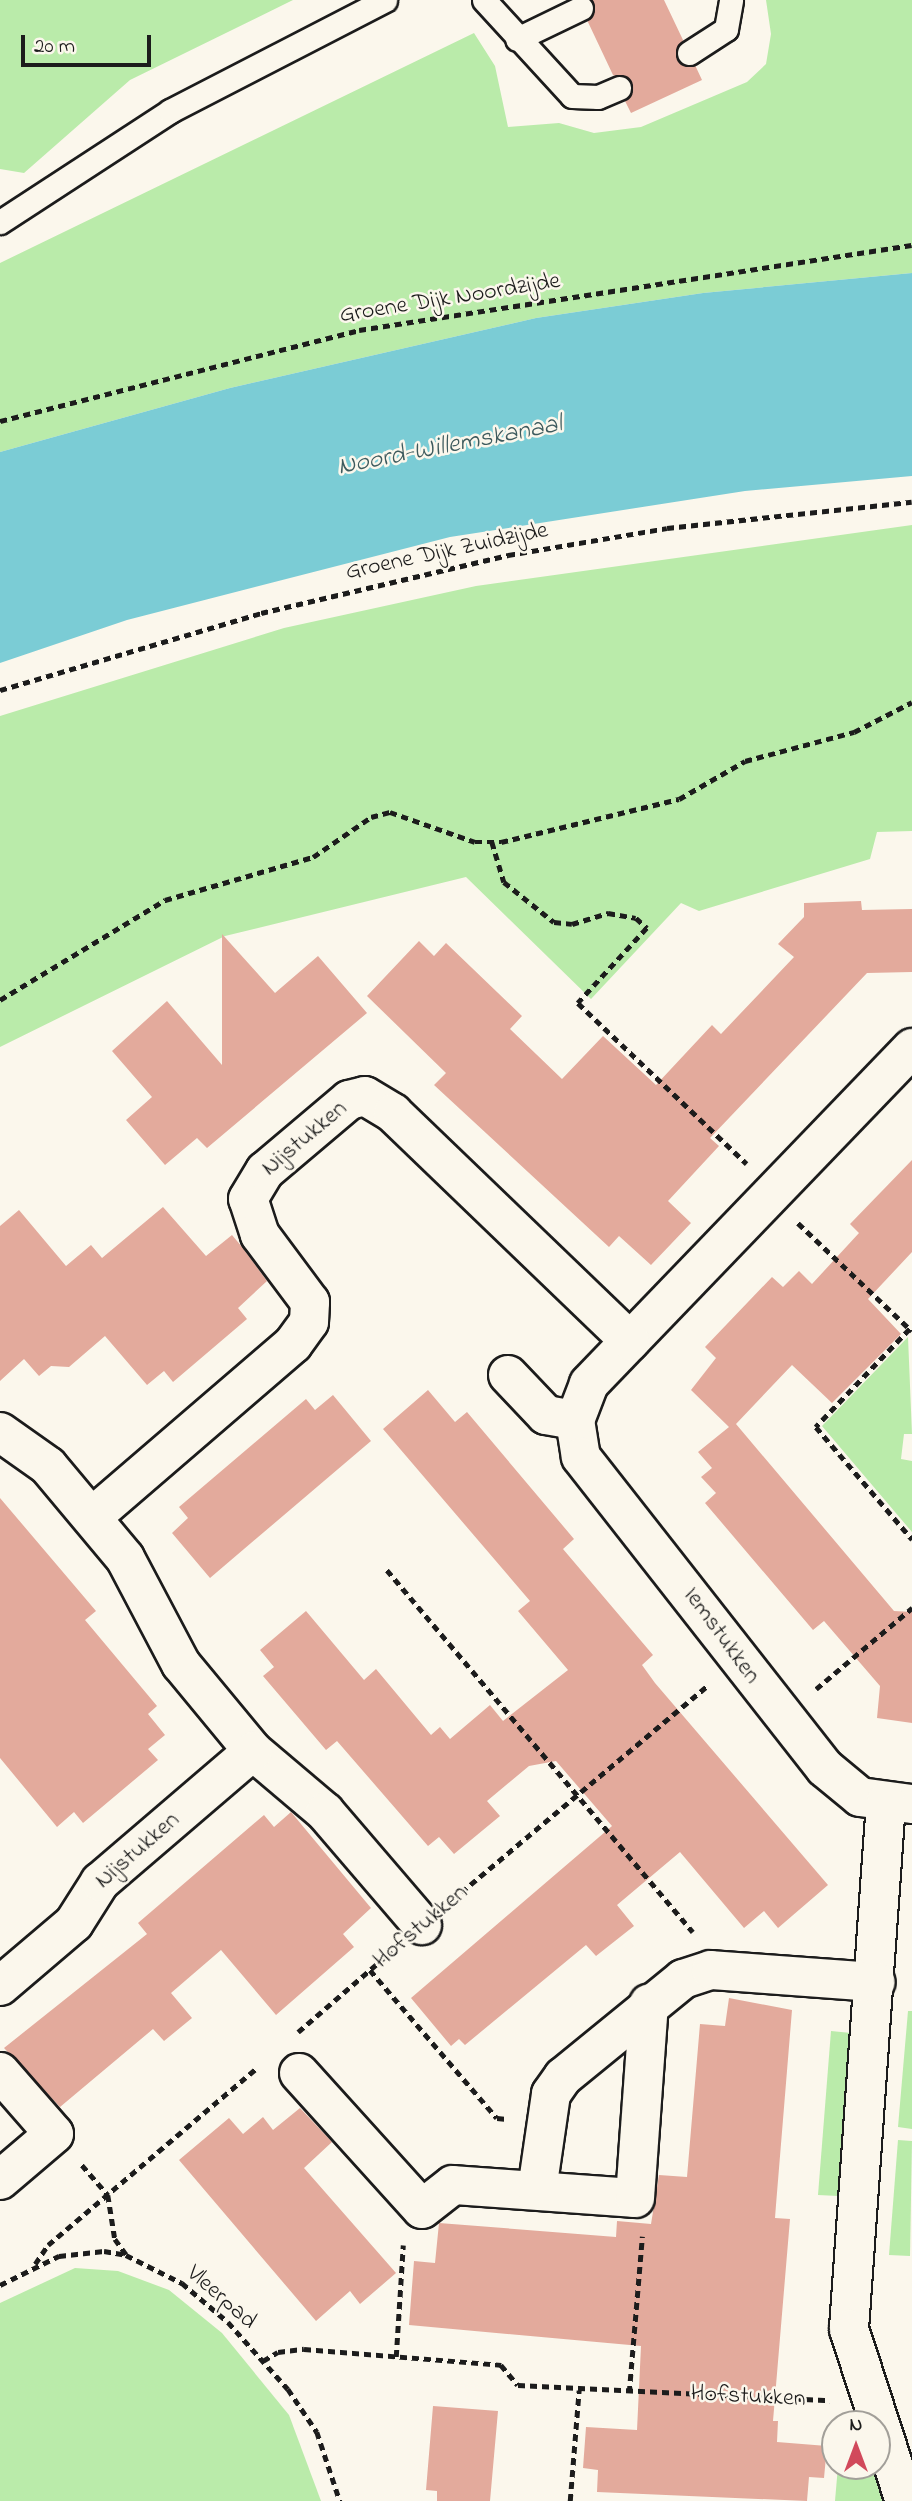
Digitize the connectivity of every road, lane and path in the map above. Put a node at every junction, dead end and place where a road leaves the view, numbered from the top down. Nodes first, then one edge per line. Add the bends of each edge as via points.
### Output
1 (385, 0) edge
2 (484, 0) edge
3 (731, 0) edge
4 (581, 8) dead end
5 (517, 39) junction
6 (689, 53) dead end
7 (619, 88) dead end
8 (1, 221) edge
9 (912, 245) edge
10 (0, 421) edge
11 (912, 502) edge
12 (0, 691) edge
13 (912, 702) edge
14 (492, 842) junction
15 (0, 1000) edge
16 (912, 1048) edge
17 (770, 1196) junction
18 (911, 1330) edge
19 (630, 1341) junction
20 (508, 1375) dead end
21 (575, 1420) junction
22 (0, 1432) edge
23 (92, 1517) junction
24 (912, 1539) edge
25 (387, 1570) dead end
26 (912, 1608) edge
27 (736, 1662) junction
28 (784, 1718) junction
29 (253, 1751) junction
30 (578, 1794) junction
31 (899, 1803) edge
32 (422, 1925) junction
33 (370, 1970) junction
34 (711, 1970) junction
35 (876, 1982) junction
36 (0, 1986) edge
37 (649, 2004) junction
38 (286, 2057) junction
39 (0, 2072) edge
40 (546, 2125) junction
41 (0, 2180) edge
42 (537, 2190) junction
43 (108, 2195) junction
44 (635, 2198) junction
45 (422, 2209) junction
46 (126, 2255) junction
47 (35, 2264) junction
48 (0, 2285) edge
49 (396, 2357) junction
50 (263, 2361) junction
51 (579, 2390) junction
52 (629, 2393) junction
53 (868, 2396) junction
54 (340, 2501) edge
55 (570, 2501) edge
56 (905, 2501) edge

1 - 8 lane via 170,111
2 - 5 lane
3 - 6 lane via 726,29
4 - 5 lane
5 - 7 lane via 572,96 598,97
9 - 10 path, Groene Dijk Noordzijde via 359,330
11 - 12 path, Groene Dijk Zuidzijde via 667,528 508,555 248,616
13 - 14 path via 854,732 745,761 680,799
14 - 15 path via 390,812 371,817 313,857 165,900
14 - 17 path via 504,882 554,922 608,913 636,918 647,928 578,1003 746,1163
16 - 17 street
17 - 18 path
17 - 19 street
18 - 24 path via 816,1427
19 - 21 street via 589,1384
19 - 23 street, Nijstukken via 393,1113 366,1096 349,1100 265,1171 248,1199 260,1235 310,1302 309,1322 293,1345
20 - 21 street via 546,1415
21 - 27 street, Iemstukken via 581,1457 657,1546
22 - 23 street via 48,1466
23 - 29 street via 132,1569 181,1664
25 - 30 path
26 - 28 path
27 - 28 street, Iemstukken
27 - 30 path, Hofstukken
28 - 31 street, Iemstukken via 841,1785
29 - 32 street via 325,1812
29 - 36 street, Nijstukken via 100,1882 74,1923
30 - 32 path, Hofstukken
30 - 34 path via 707,1949
31 - 35 street
32 - 33 path, Hofstukken
33 - 38 path, Hofstukken
33 - 40 path via 497,2118
34 - 35 street
34 - 37 street via 683,1979
35 - 53 street via 849,2329
37 - 40 street via 563,2077 551,2094
37 - 44 street
38 - 43 path, Hofstukken
38 - 45 street
39 - 41 street via 54,2134
40 - 42 street
42 - 44 street
42 - 45 street via 453,2185
43 - 46 path via 115,2239
43 - 47 path, Hofstukken
44 - 52 path via 644,2216
45 - 49 path via 416,2233 403,2245
46 - 47 path, Vleerpad via 82,2252
46 - 50 path, Vleerpad via 181,2283
47 - 48 path, Vleerpad
49 - 50 path, Hofstukken via 304,2349 278,2351
49 - 51 path, Hofstukken via 501,2365 518,2385
50 - 54 path, Vleerpad via 317,2432
51 - 52 path, Hofstukken
51 - 55 path
52 - 53 path, Hofstukken
53 - 56 street

